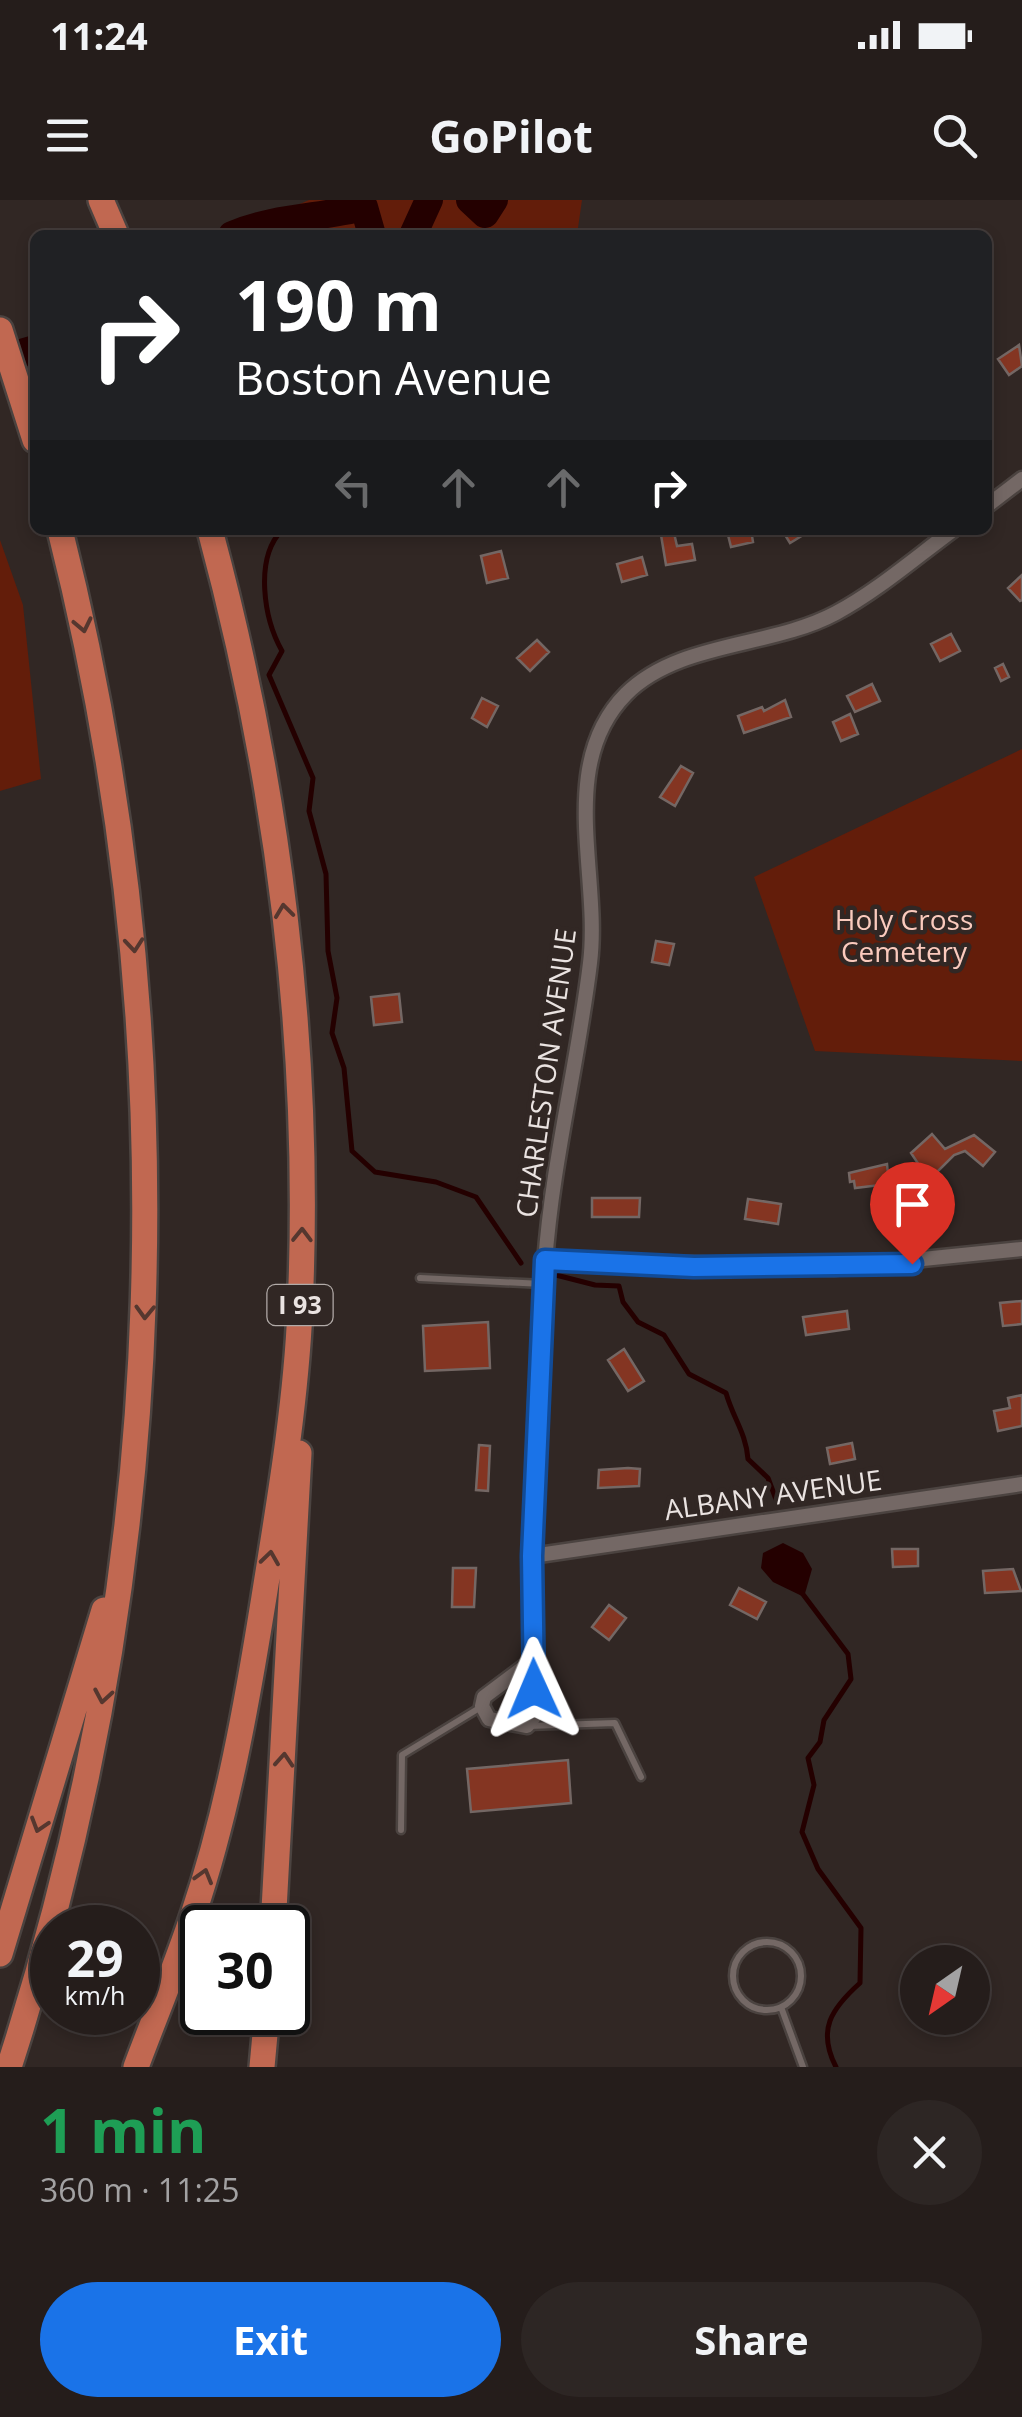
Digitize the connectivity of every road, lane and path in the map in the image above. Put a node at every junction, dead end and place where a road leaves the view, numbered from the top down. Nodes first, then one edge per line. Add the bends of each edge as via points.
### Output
1 (101, 200) edge
2 (114, 230) edge
3 (1, 332) edge
4 (30, 424) edge
5 (1022, 479) edge
6 (992, 502) edge
7 (61, 535) edge
8 (211, 535) edge
9 (946, 535) edge
10 (1022, 1250) edge
11 (545, 1260) junction
12 (420, 1278) dead end
13 (544, 1284) junction
14 (300, 1314) junction
15 (1022, 1484) edge
16 (128, 1531) junction
17 (532, 1556) junction
18 (532, 1661) junction
19 (482, 1706) junction
20 (527, 1726) junction
21 (641, 1778) dead end
22 (401, 1830) dead end
23 (274, 1905) edge
24 (0, 1954) edge
25 (781, 2008) junction
26 (264, 2035) edge
27 (9, 2067) edge
28 (136, 2067) edge
29 (262, 2067) edge
30 (803, 2067) edge

1 - 2 highway
3 - 4 highway
5 - 6 street
7 -> 16 highway via 119,821 142,1036 146,1254
14 -> 8 highway, I 93 via 288,948 262,758
9 - 11 street, CHARLESTON AVENUE via 836,613 655,672 605,720 586,786 591,960
10 - 11 street via 834,1268
11 - 13 street, CHARLESTON AVENUE
12 - 13 lane
13 - 17 street, CHARLESTON AVENUE
23 -> 14 highway via 302,1398
28 -> 14 highway, I 93 via 218,1828 268,1572
15 - 17 street, ALBANY AVENUE
16 -> 24 highway
16 -> 27 highway via 72,1844
17 - 18 street, CHARLESTON AVENUE
18 - 19 street via 491,1690
18 - 20 street, CHARLESTON AVENUE via 534,1717
19 - 20 street via 489,1719
19 - 22 lane via 402,1755
20 - 21 lane via 615,1722
25 - 25 lane via 759,2009 735,1987 740,1955 758,1943 781,1944 802,1970 798,1992
25 - 30 lane
26 - 29 highway

